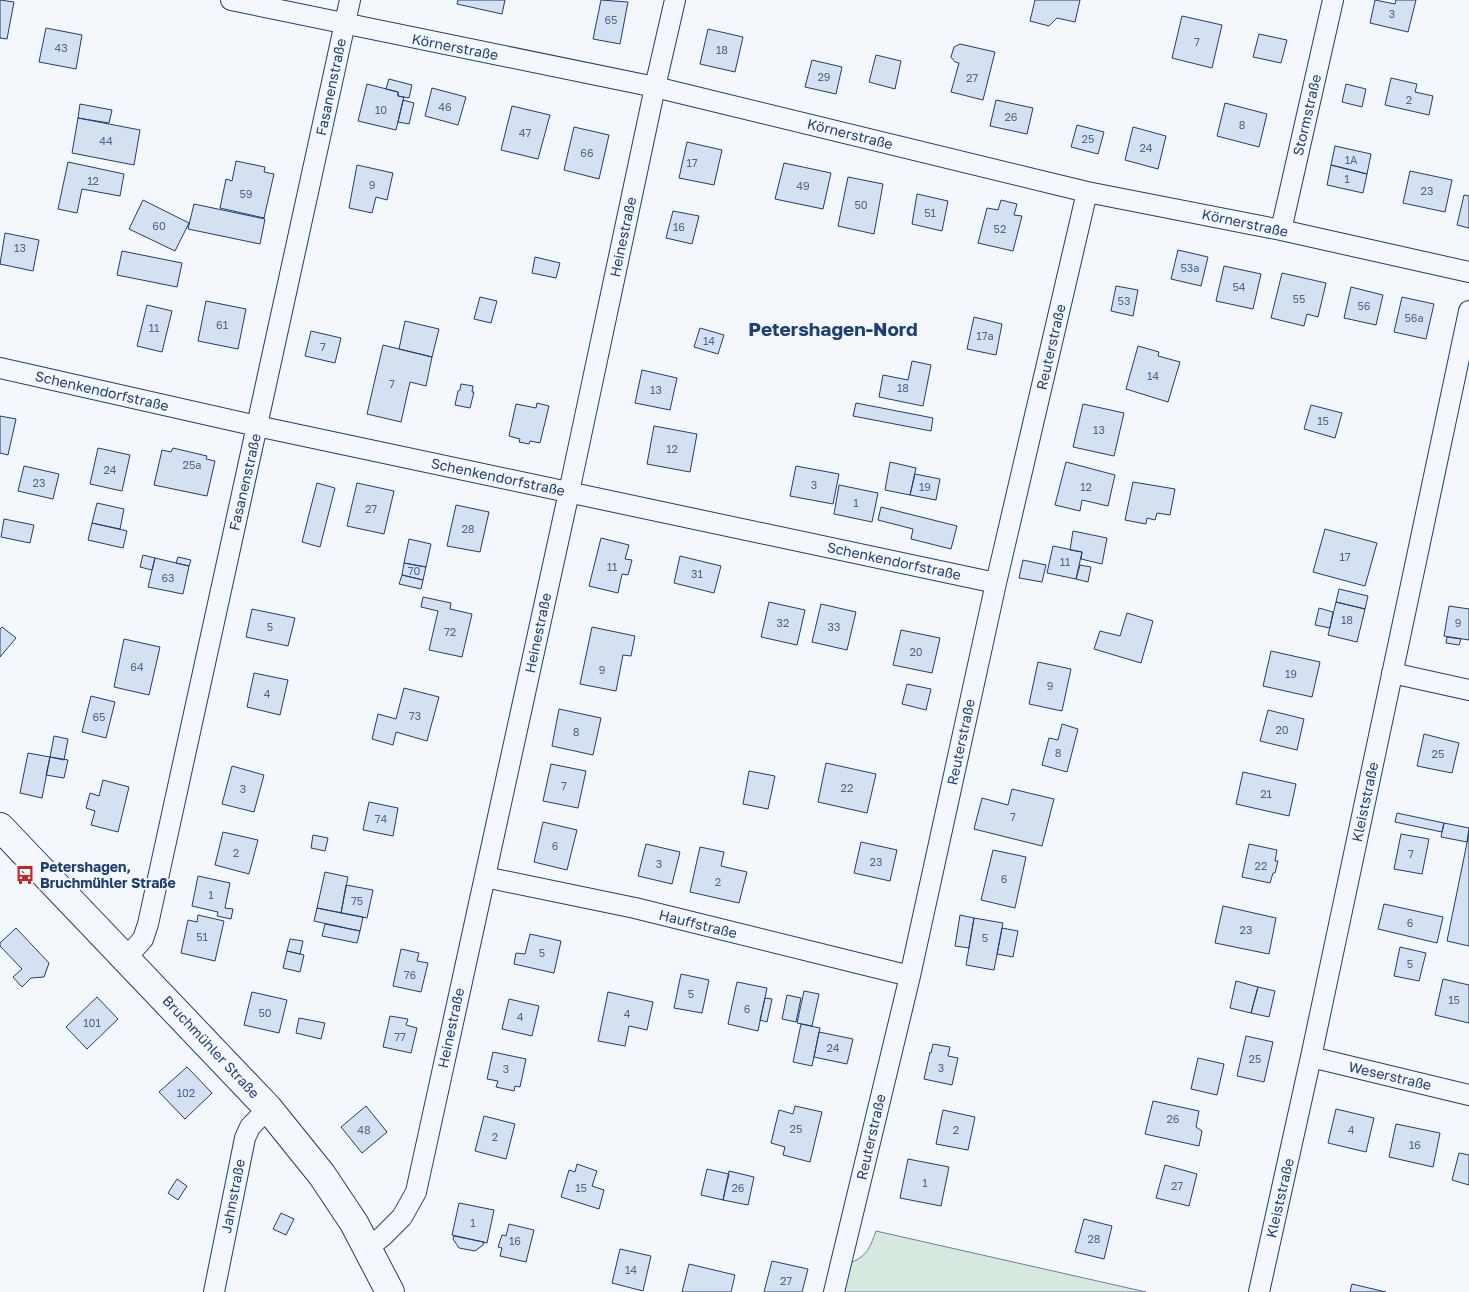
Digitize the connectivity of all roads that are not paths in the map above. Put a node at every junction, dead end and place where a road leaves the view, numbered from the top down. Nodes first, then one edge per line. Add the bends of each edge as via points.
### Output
1 (231, 0) edge
2 (350, 0) edge
3 (675, 0) edge
4 (1332, 0) edge
5 (345, 24) junction
6 (654, 87) junction
7 (1087, 192) junction
8 (1281, 230) junction
9 (1469, 272) edge
10 (1469, 311) edge
11 (0, 368) edge
12 (257, 426) junction
13 (569, 492) junction
14 (996, 583) junction
15 (1392, 673) junction
16 (1469, 690) edge
17 (0, 826) edge
18 (485, 877) junction
19 (126, 958) junction
20 (910, 976) junction
21 (1311, 1057) junction
22 (1469, 1094) edge
23 (268, 1108) junction
24 (368, 1248) junction
25 (214, 1292) edge
26 (390, 1292) edge
27 (834, 1292) edge
28 (1258, 1292) edge

1 - 5 street, Körnerstraße
2 - 5 street, Fasanenstraße
3 - 6 street, Heinestraße
4 - 8 street, Stormstraße
5 - 6 street, Körnerstraße
5 - 12 street, Fasanenstraße
6 - 7 street, Körnerstraße
6 - 13 street, Heinestraße
7 - 8 street, Körnerstraße
7 - 14 street, Reuterstraße
8 - 9 street, Körnerstraße
10 - 15 street, Kleiststraße
11 - 12 street, Schenkendorfstraße
12 - 13 street, Schenkendorfstraße
12 - 19 street, Fasanenstraße via 148,924 143,939
13 - 14 street, Schenkendorfstraße
13 - 18 street, Heinestraße
14 - 20 street, Reuterstraße
15 - 16 street
15 - 21 street, Kleiststraße
17 - 19 street, Bruchmühler Straße
18 - 20 street, Hauffstraße via 635,908
18 - 24 street, Heinestraße via 416,1192 402,1217
19 - 23 street, Bruchmühler Straße
20 - 27 street, Reuterstraße
21 - 22 street, Weserstraße
21 - 28 street, Kleiststraße
23 - 24 street, Bruchmühler Straße via 322,1175
23 - 25 street, Jahnstraße via 250,1127 245,1138
24 - 26 street, Bruchmühler Straße

